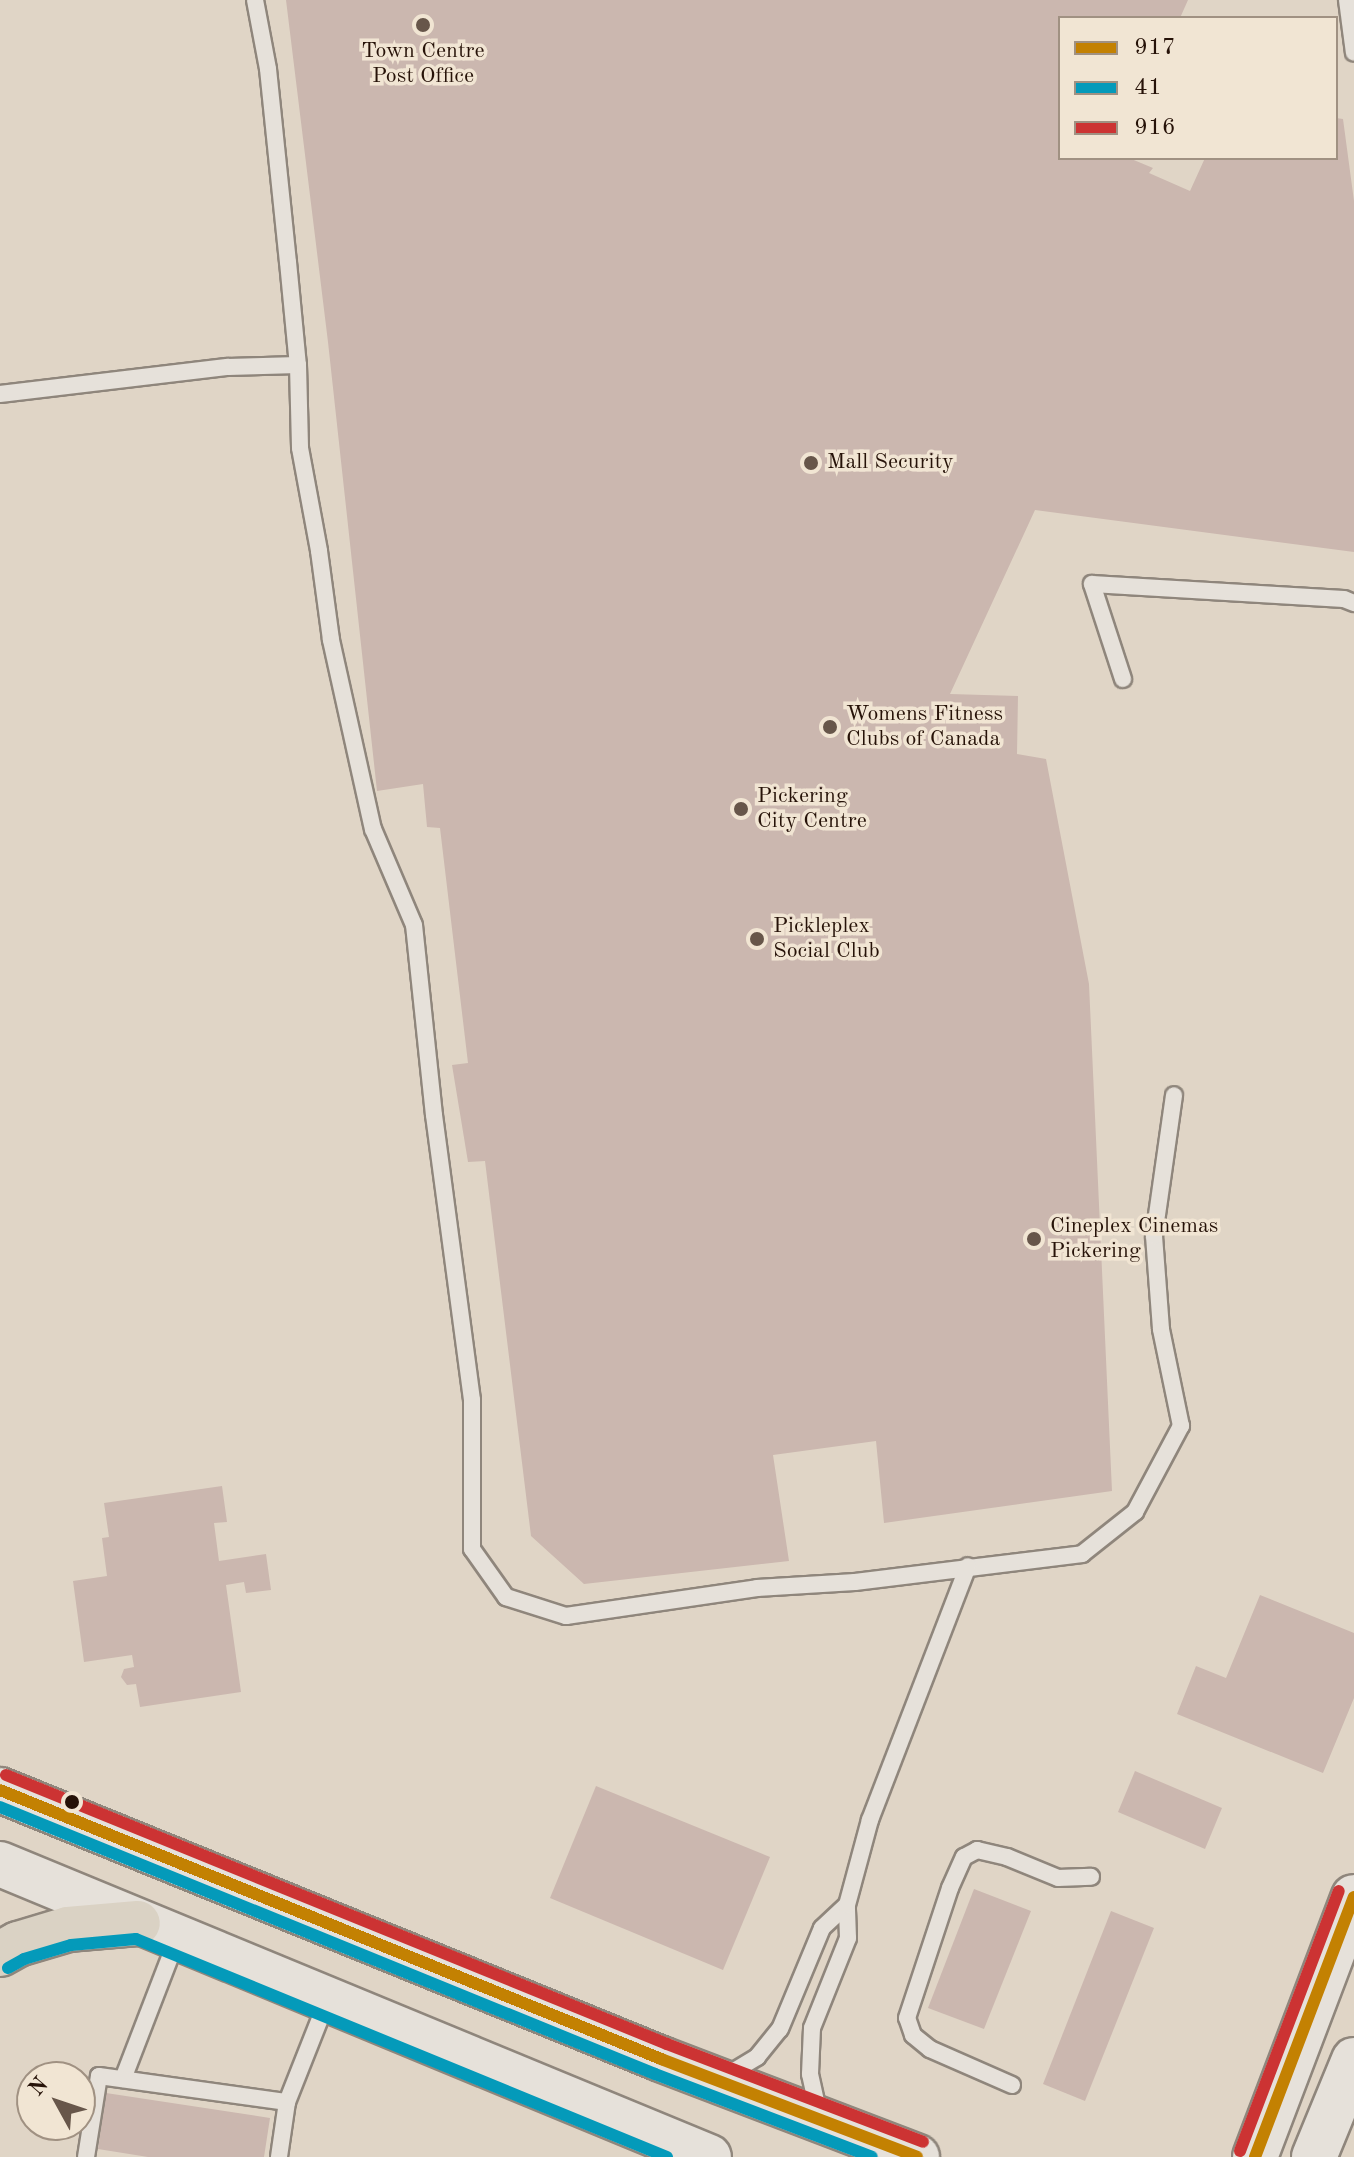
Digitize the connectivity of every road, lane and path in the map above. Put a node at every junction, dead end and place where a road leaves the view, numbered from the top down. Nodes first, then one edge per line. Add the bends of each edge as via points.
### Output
1 (255, 0) edge
2 (1347, 0) edge
3 (1354, 53) edge
4 (298, 365) junction
5 (0, 394) edge
6 (1354, 603) edge
7 (1123, 679) dead end
8 (1174, 1095) dead end
9 (968, 1566) junction
10 (0, 1790) edge
11 (0, 1864) edge
12 (1091, 1877) dead end
13 (1354, 1897) edge
14 (847, 1905) junction
15 (157, 1931) junction
16 (0, 1954) edge
17 (327, 2001) junction
18 (1354, 2060) edge
19 (123, 2079) junction
20 (718, 2081) junction
21 (1012, 2085) dead end
22 (287, 2102) junction
23 (820, 2122) junction
24 (86, 2157) edge
25 (279, 2157) edge
26 (709, 2157) edge
27 (917, 2157) edge
28 (1255, 2157) edge
29 (1314, 2157) edge

1 - 4 lane via 268,69
2 - 3 lane
4 - 5 lane via 228,367
4 - 9 lane via 300,448 331,640 373,829 414,925 472,1400 472,1549 506,1597 566,1616 757,1588 855,1582
6 - 7 lane via 1092,584
8 - 9 lane via 1154,1236 1161,1329 1181,1426 1135,1512 1082,1554
9 - 14 lane via 870,1820
10 - 20 main road
11 - 15 main road
12 - 21 lane via 1058,1878 977,1850 964,1857 950,1888 907,2018 913,2035 930,2049
13 - 28 main road
14 - 20 lane via 822,1928 780,2029 757,2057
14 - 23 lane via 848,1938 812,2028 810,2074
15 - 16 main road via 68,1929
15 - 17 main road
15 - 19 lane
17 - 22 lane
17 - 26 main road
18 - 29 main road
19 - 22 lane
19 - 24 lane via 99,2076
20 - 23 main road
22 - 25 lane
23 - 27 main road

